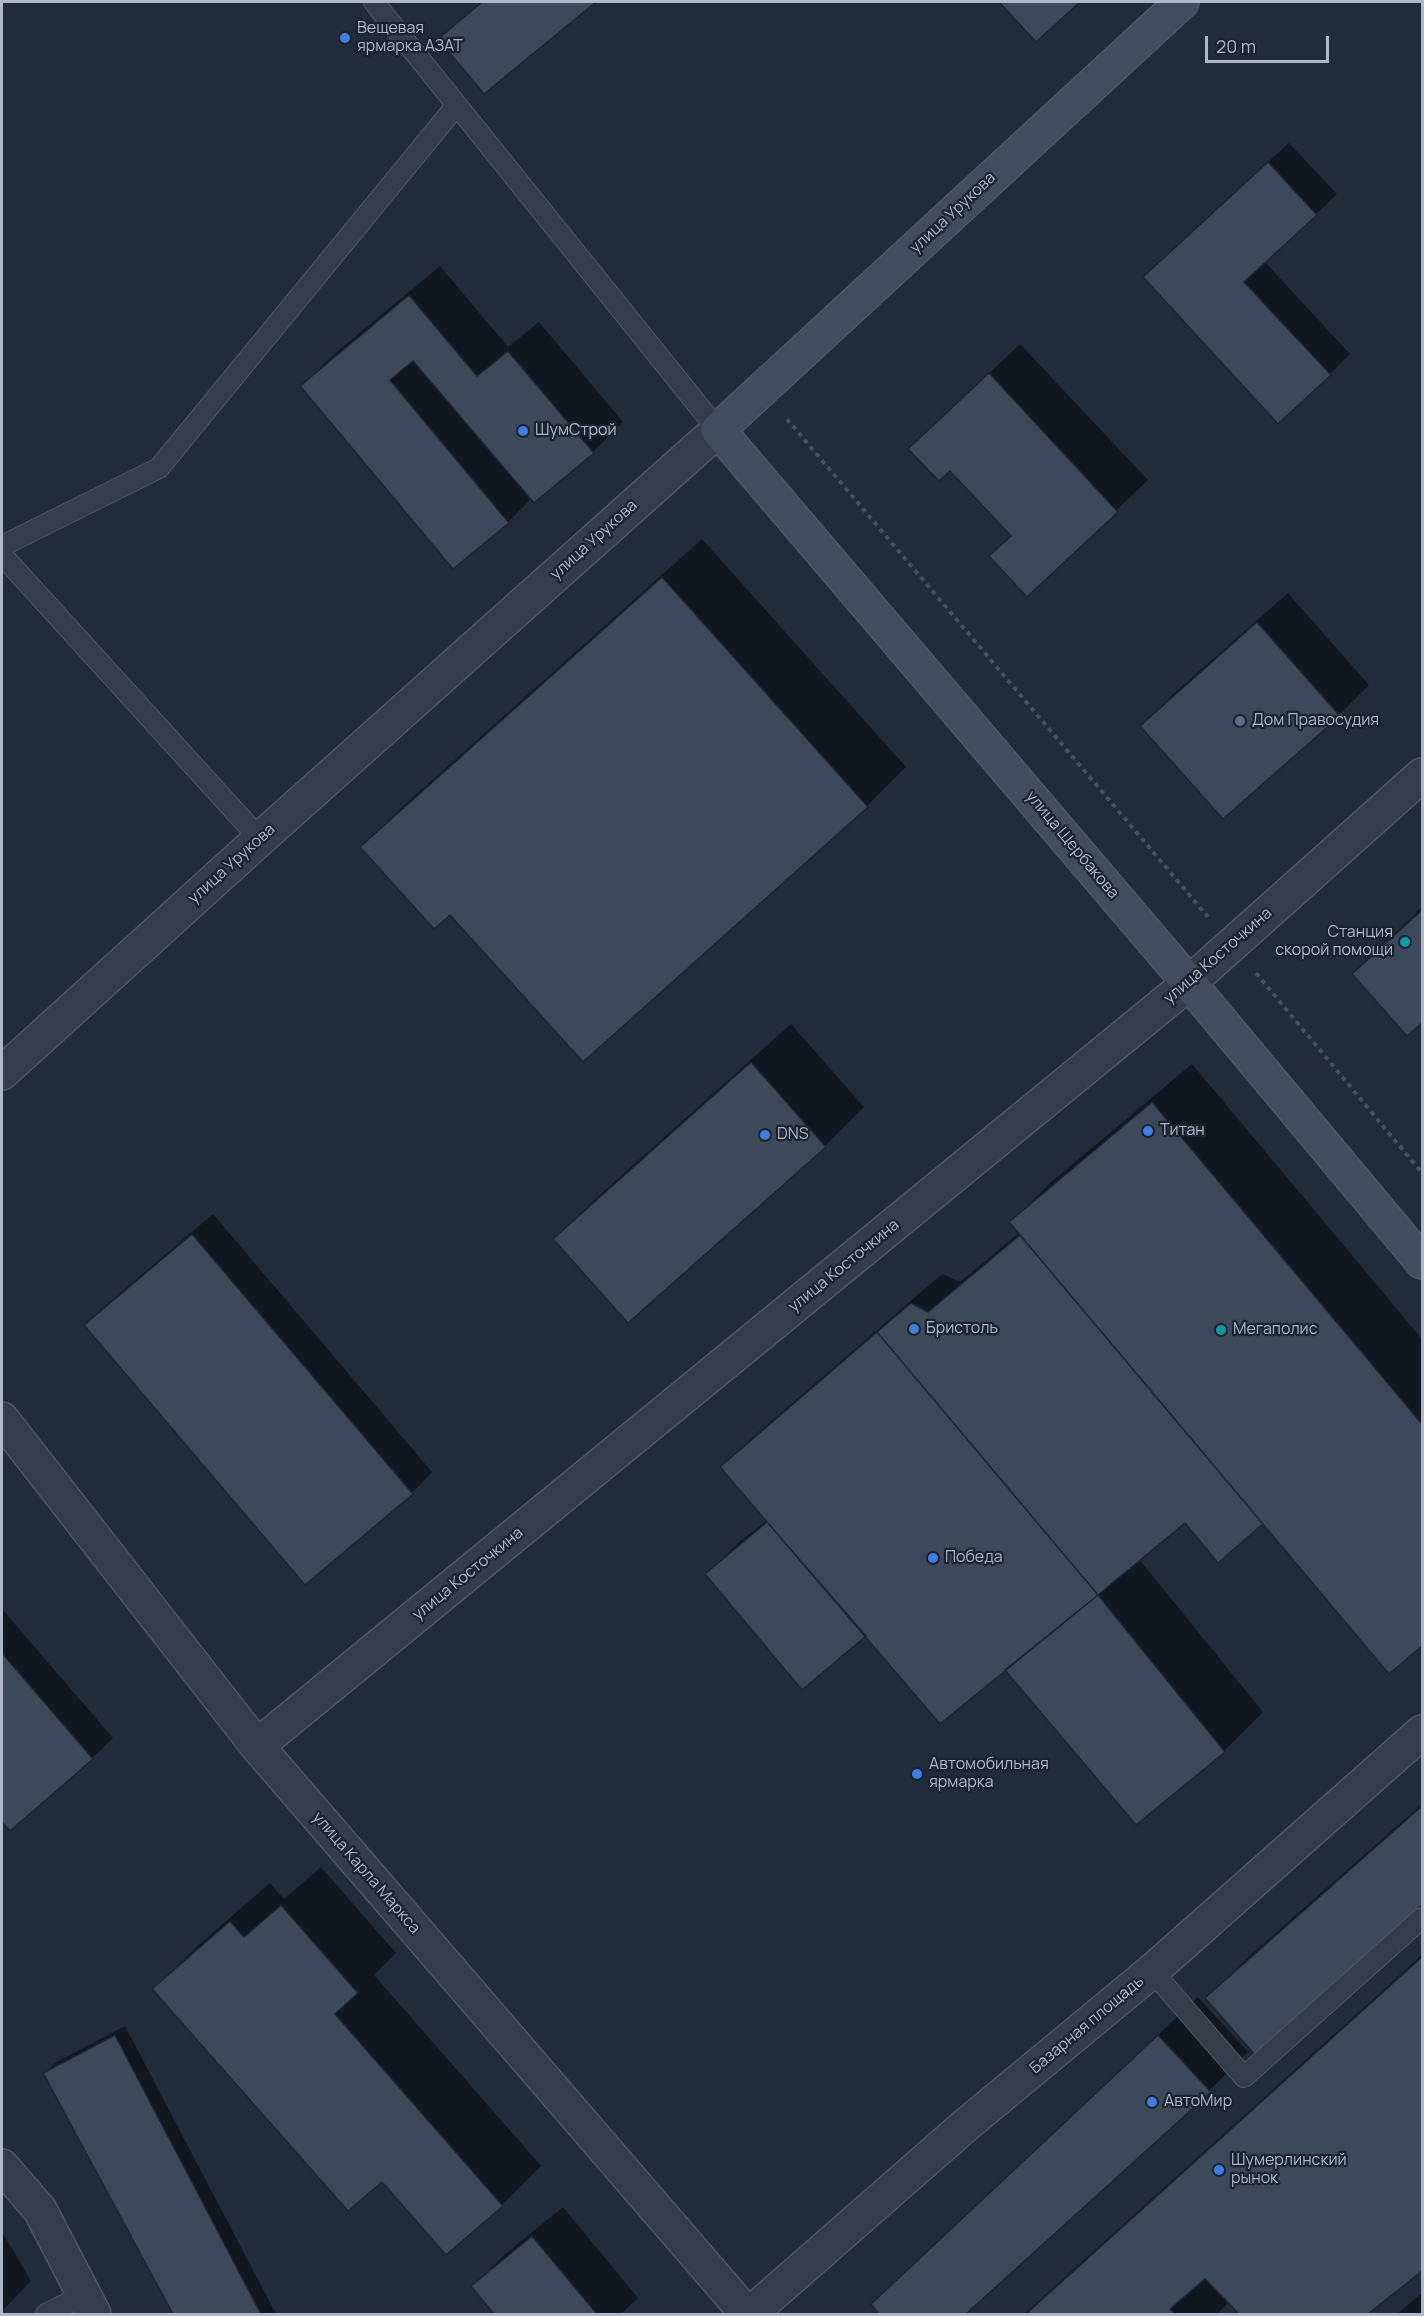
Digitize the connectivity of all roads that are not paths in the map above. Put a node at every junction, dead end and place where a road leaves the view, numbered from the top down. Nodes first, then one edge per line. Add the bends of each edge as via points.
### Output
1 (374, 2) edge
2 (1182, 2) edge
3 (456, 106) junction
4 (718, 430) junction
5 (2, 546) edge
6 (2, 555) edge
7 (1422, 776) edge
8 (260, 839) junction
9 (1189, 983) junction
10 (2, 1073) edge
11 (1422, 1262) edge
12 (2, 1419) edge
13 (1422, 1732) edge
14 (257, 1746) junction
15 (1422, 1918) edge
16 (1152, 1971) junction
17 (2, 2166) edge
18 (89, 2305) edge
19 (46, 2314) edge
20 (748, 2314) edge

1 - 3 lane
2 - 4 street, улица Урукова
3 - 4 lane
3 - 5 lane via 159,468
4 - 8 street, улица Урукова
4 - 9 street, улица Щербакова
6 - 8 lane
7 - 9 street, улица Косточкина
8 - 10 street, улица Урукова
9 - 11 street, улица Щербакова
9 - 14 street, улица Косточкина
12 - 14 street, улица Карла Маркса
13 - 16 street, Базарная площадь
14 - 20 street, улица Карла Маркса
15 - 16 lane via 1244,2077
16 - 20 street, Базарная площадь via 967,2124
17 - 18 street via 40,2210
18 - 19 lane

